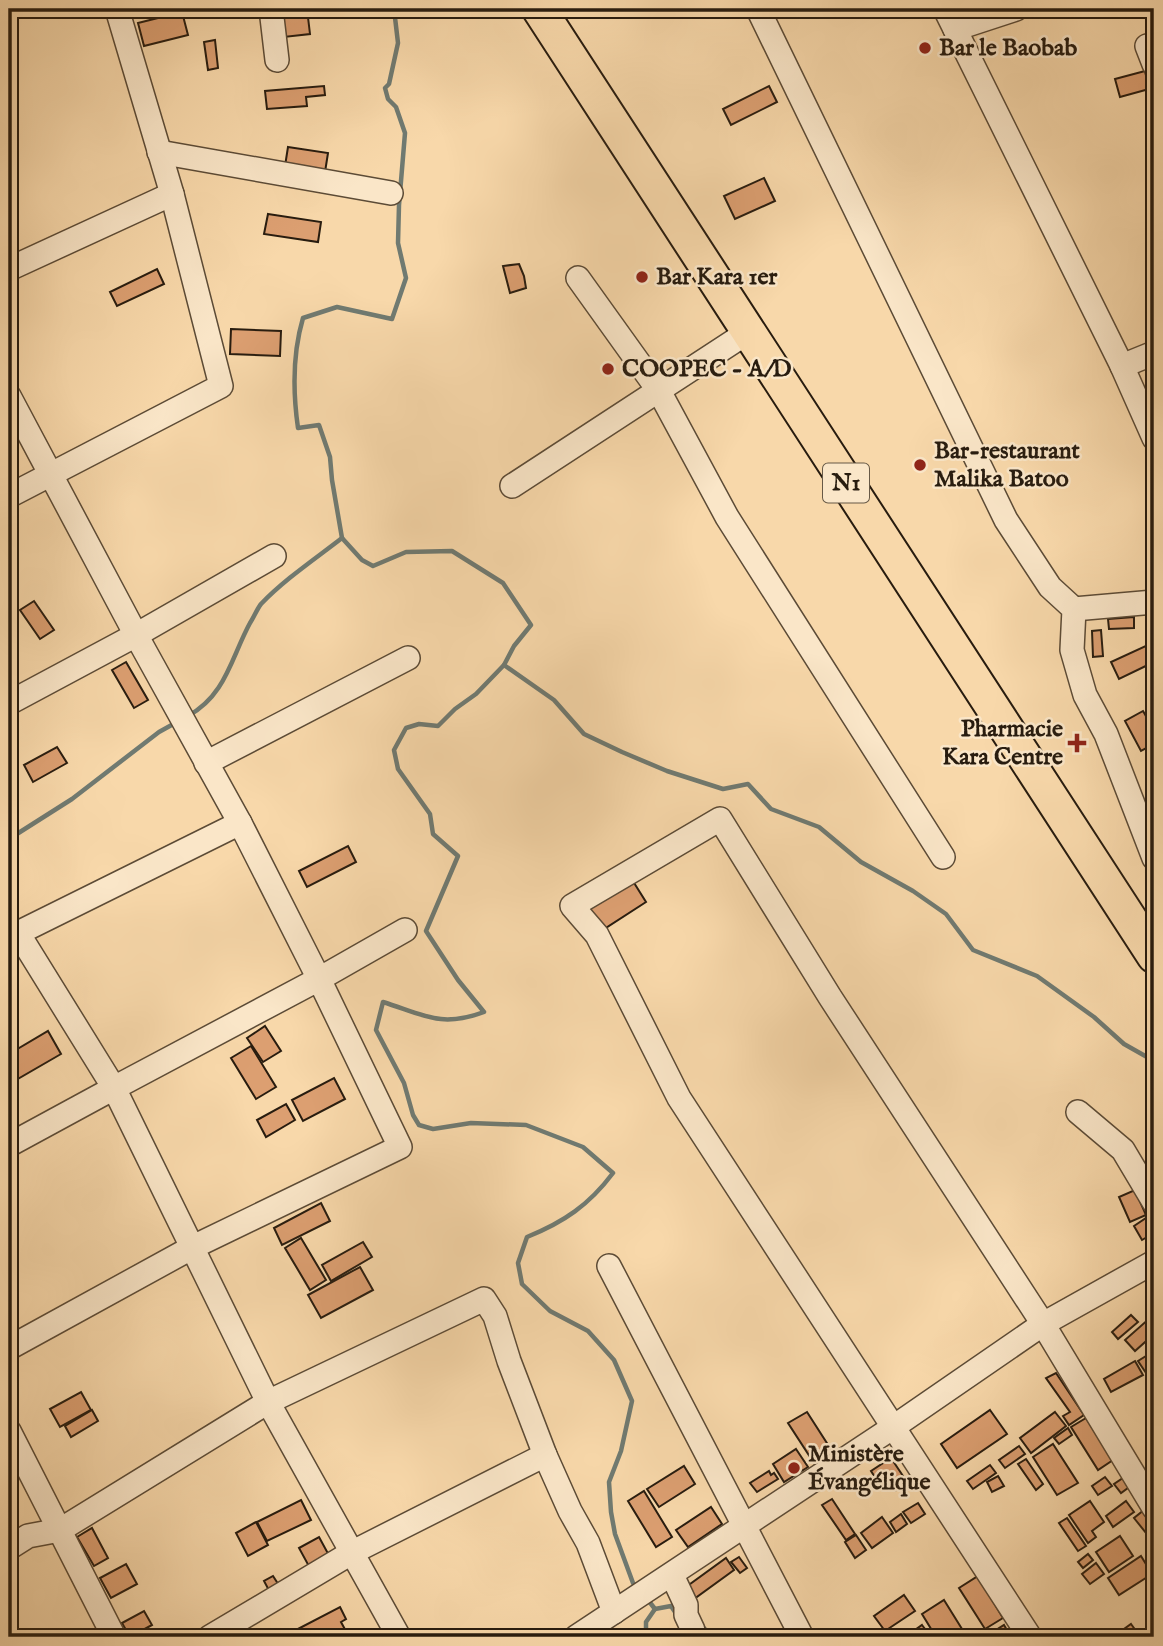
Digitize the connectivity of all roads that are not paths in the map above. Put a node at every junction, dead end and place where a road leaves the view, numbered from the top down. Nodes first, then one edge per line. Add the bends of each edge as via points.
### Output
1 (117, 9) edge
2 (271, 9) edge
3 (539, 9) edge
4 (758, 9) edge
5 (1016, 9) edge
6 (950, 19) edge
7 (277, 61) dead end
8 (159, 152) junction
9 (391, 193) dead end
10 (172, 194) junction
11 (9, 269) edge
12 (578, 278) dead end
13 (748, 332) junction
14 (1154, 353) edge
15 (1122, 366) junction
16 (659, 391) junction
17 (9, 396) edge
18 (1154, 438) edge
19 (50, 472) junction
20 (512, 486) dead end
21 (9, 496) edge
22 (274, 556) dead end
23 (1154, 602) edge
24 (1074, 609) junction
25 (136, 635) junction
26 (408, 658) dead end
27 (9, 703) edge
28 (206, 762) junction
29 (240, 823) junction
30 (943, 857) dead end
31 (1154, 858) edge
32 (405, 930) dead end
33 (14, 935) edge
34 (1154, 956) edge
35 (320, 979) junction
36 (114, 1088) junction
37 (1077, 1112) dead end
38 (9, 1145) edge
39 (1154, 1202) edge
40 (193, 1247) junction
41 (1154, 1262) edge
42 (610, 1266) dead end
43 (1043, 1324) junction
44 (9, 1348) edge
45 (268, 1402) junction
46 (892, 1428) junction
47 (9, 1431) edge
48 (545, 1455) junction
49 (1154, 1508) edge
50 (743, 1526) junction
51 (60, 1530) junction
52 (9, 1548) edge
53 (351, 1553) junction
54 (666, 1579) junction
55 (621, 1608) junction
56 (690, 1623) dead end
57 (114, 1637) edge
58 (210, 1637) edge
59 (399, 1637) edge
60 (576, 1637) edge
61 (802, 1637) edge
62 (1030, 1637) edge

1 - 8 street
2 - 7 street
3 - 13 highway, N1
4 - 24 street via 1006,520 1050,587
5 - 6 street
6 - 15 street
8 - 9 street
8 - 10 street
10 - 11 street
10 - 19 street via 221,386
12 - 16 street
13 - 16 street
13 - 34 highway, N1
14 - 15 street
15 - 18 street
16 - 20 street
16 - 30 street via 727,517
17 - 19 street
19 - 21 street
19 - 25 street
22 - 25 street
23 - 24 street
24 - 31 street via 1072,650 1085,695 1107,734
25 - 27 street
25 - 28 street
26 - 28 street
28 - 29 street
29 - 33 street
29 - 35 street
32 - 35 street
33 - 36 street
35 - 36 street
35 - 40 street via 400,1147
36 - 38 street
36 - 40 street
37 - 39 street via 1124,1150
40 - 44 street
40 - 45 street
41 - 43 street
42 - 50 street
43 - 46 street
43 - 46 street via 720,819 572,906 597,935 679,1098
43 - 49 street
45 - 48 street via 484,1299 495,1317
45 - 51 street
45 - 53 street
46 - 50 street
46 - 62 street
47 - 51 street
48 - 53 street
48 - 55 street
50 - 54 street
50 - 61 street
51 - 52 street via 28,1536
51 - 57 street
53 - 58 street
53 - 59 street
54 - 55 street
54 - 56 street via 686,1605
55 - 60 street

